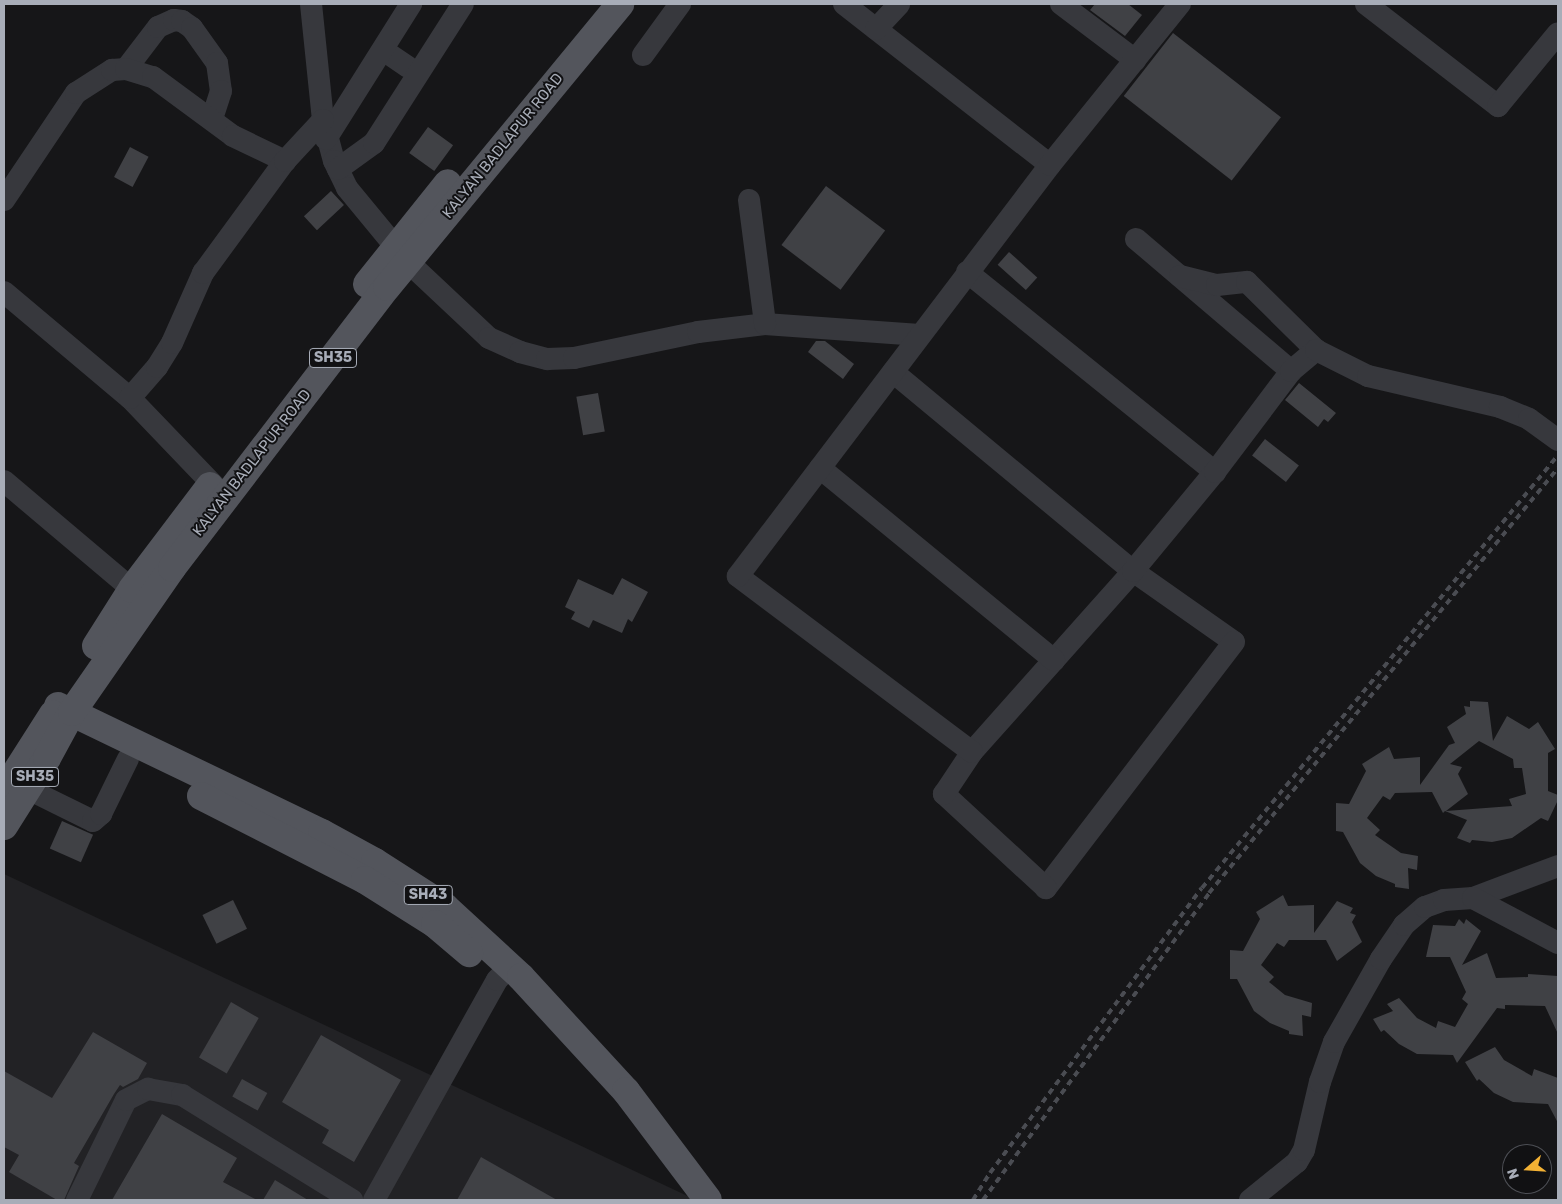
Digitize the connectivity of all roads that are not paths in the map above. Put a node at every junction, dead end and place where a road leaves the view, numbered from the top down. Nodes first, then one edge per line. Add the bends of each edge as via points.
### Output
1 (311, 4) edge
2 (411, 4) edge
3 (447, 4) edge
4 (463, 4) edge
5 (598, 4) edge
6 (620, 4) edge
7 (680, 4) edge
8 (844, 4) edge
9 (899, 4) edge
10 (1061, 4) edge
11 (1180, 4) edge
12 (1366, 4) edge
13 (876, 29) junction
14 (1558, 33) edge
15 (383, 50) junction
16 (643, 55) dead end
17 (1135, 60) junction
18 (408, 67) junction
19 (126, 69) junction
20 (388, 101) dead end
21 (212, 119) junction
22 (324, 130) junction
23 (285, 161) junction
24 (1050, 165) junction
25 (338, 169) junction
26 (4, 200) edge
27 (749, 200) dead end
28 (1136, 239) dead end
29 (402, 255) junction
30 (967, 272) junction
31 (1177, 275) junction
32 (4, 292) edge
33 (765, 324) junction
34 (920, 335) junction
35 (1316, 350) junction
36 (1291, 371) junction
37 (893, 372) junction
38 (130, 398) junction
39 (1558, 440) edge
40 (820, 468) junction
41 (1215, 472) junction
42 (4, 481) edge
43 (219, 490) junction
44 (1133, 571) junction
45 (140, 596) junction
46 (1054, 660) junction
47 (61, 716) junction
48 (972, 752) junction
49 (128, 759) junction
50 (16, 790) edge
51 (4, 826) edge
52 (1558, 866) edge
53 (1473, 898) junction
54 (1558, 943) edge
55 (503, 973) junction
56 (77, 1200) edge
57 (352, 1200) edge
58 (374, 1200) edge
59 (686, 1200) edge
60 (708, 1200) edge
61 (1250, 1200) edge

1 - 22 street
2 - 15 street
3 - 18 street
4 - 25 street via 374,142
5 - 29 main road, KALYAN BADLAPUR ROAD / SH35
6 - 29 main road, KALYAN BADLAPUR ROAD / SH35
7 - 16 street
8 - 13 street
9 - 13 street
10 - 17 street
11 - 17 street
12 - 14 street via 1498,106
13 - 24 street
15 - 18 street
15 - 22 street
17 - 24 street
18 - 20 street
19 - 21 street via 140,71 170,86
19 - 21 street via 158,27 174,20 182,22 192,28 217,63 221,91
19 - 26 street via 112,70 76,93
21 - 23 street via 244,142
22 - 23 street
22 - 25 street
23 - 38 street via 203,273 172,343
24 - 30 street
25 - 29 street via 361,209
27 - 33 street
28 - 31 street
29 - 33 street via 489,338 520,352 547,359 574,358 708,330
29 - 43 main road, KALYAN BADLAPUR ROAD / SH35
30 - 34 street
30 - 41 street
31 - 35 street via 1224,284 1246,282 1262,294
31 - 36 street
32 - 38 street
33 - 34 street
34 - 37 street
35 - 36 street
35 - 39 street via 1368,376 1500,406 1529,419
36 - 41 street
37 - 40 street
37 - 44 street
38 - 43 street
40 - 46 street
40 - 48 street via 738,576
41 - 44 street
42 - 45 street
43 - 45 main road, KALYAN BADLAPUR ROAD / SH35
44 - 46 street
44 - 48 street via 1234,642 1046,888 944,794
45 - 47 main road, KALYAN BADLAPUR ROAD / SH35
46 - 48 street
47 - 49 main road, SH43
47 - 50 main road, KALYAN BADLAPUR ROAD / SH35
47 - 55 main road, SH43 via 375,862 445,907
49 - 50 street via 101,814 93,821
49 - 55 main road, SH43 via 365,880
50 - 51 main road, KALYAN BADLAPUR ROAD / SH35
52 - 53 street
53 - 54 street
53 - 61 street via 1444,900 1425,907 1404,925 1334,1042 1320,1082 1304,1150 1297,1162
55 - 58 street
55 - 59 main road, SH43 via 612,1103
55 - 60 main road, SH43 via 626,1091
56 - 57 street via 126,1100 148,1089 182,1095

